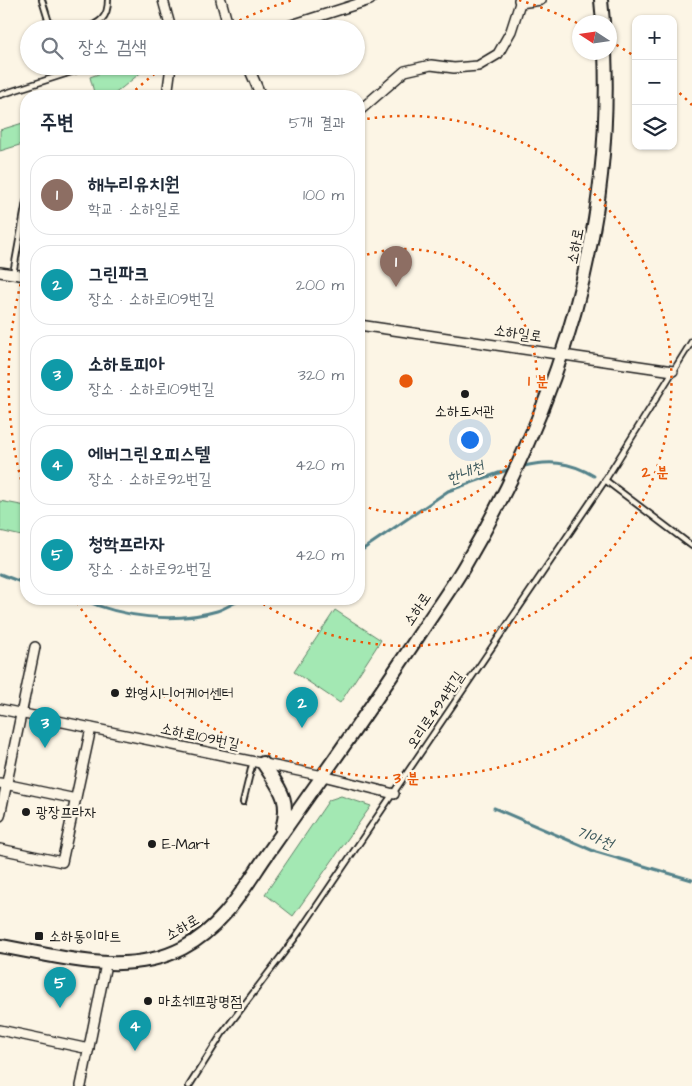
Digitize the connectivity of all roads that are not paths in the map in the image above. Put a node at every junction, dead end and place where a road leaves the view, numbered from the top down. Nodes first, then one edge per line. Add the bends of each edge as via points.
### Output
1 (42, 0) edge
2 (108, 0) edge
3 (163, 0) edge
4 (221, 0) edge
5 (370, 0) edge
6 (541, 0) edge
7 (602, 0) edge
8 (519, 2) edge
9 (603, 15) edge
10 (48, 20) edge
11 (102, 20) edge
12 (169, 20) edge
13 (227, 20) edge
14 (307, 20) edge
15 (605, 60) edge
16 (61, 75) edge
17 (169, 75) edge
18 (252, 75) edge
19 (168, 90) edge
20 (258, 90) edge
21 (0, 95) edge
22 (365, 106) edge
23 (20, 247) edge
24 (0, 272) edge
25 (12, 274) junction
26 (20, 275) edge
27 (365, 326) edge
28 (692, 341) edge
29 (563, 354) junction
30 (673, 371) junction
31 (605, 481) junction
32 (692, 546) edge
33 (35, 647) dead end
34 (0, 710) edge
35 (21, 714) junction
36 (91, 728) junction
37 (258, 762) junction
38 (323, 776) junction
39 (3, 784) edge
40 (394, 794) junction
41 (76, 799) junction
42 (243, 802) dead end
43 (0, 816) edge
44 (280, 836) junction
45 (0, 850) edge
46 (0, 946) edge
47 (106, 964) junction
48 (0, 1030) edge
49 (89, 1049) junction
50 (81, 1086) edge
51 (189, 1086) edge

1 - 10 lane
2 - 11 lane
3 - 12 street
4 - 13 street
5 - 14 street
6 - 8 street
7 - 9 street
8 - 22 street via 511,31 498,54 478,66 454,68 431,65 405,70
15 - 29 street, 소하로 via 606,116 601,191 581,297
16 - 21 lane
17 - 19 street
18 - 20 street
23 - 25 lane
24 - 25 street
25 - 26 street
27 - 29 street, 소하일로
28 - 30 lane, 오리로494번길
29 - 30 street, 소하일로
29 - 38 street, 소하로 via 528,442 464,567
30 - 31 lane, 오리로494번길
31 - 32 lane
31 - 40 lane, 오리로494번길
33 - 35 street
34 - 35 street, 소하로109번길
35 - 36 street, 소하로109번길
35 - 39 street
36 - 37 street, 소하로109번길
36 - 41 street
37 - 38 street, 소하로109번길
37 - 42 lane
37 - 44 street via 281,790 286,803
38 - 40 street, 소하로109번길
38 - 44 street, 소하로
39 - 41 street
39 - 43 street
40 - 51 lane, 오리로494번길 via 295,938 222,1034
41 - 45 street via 62,862
44 - 47 street, 소하로 via 233,905 208,931 164,956 132,964
46 - 47 street, 소하로
47 - 49 street
48 - 49 street
49 - 50 street

